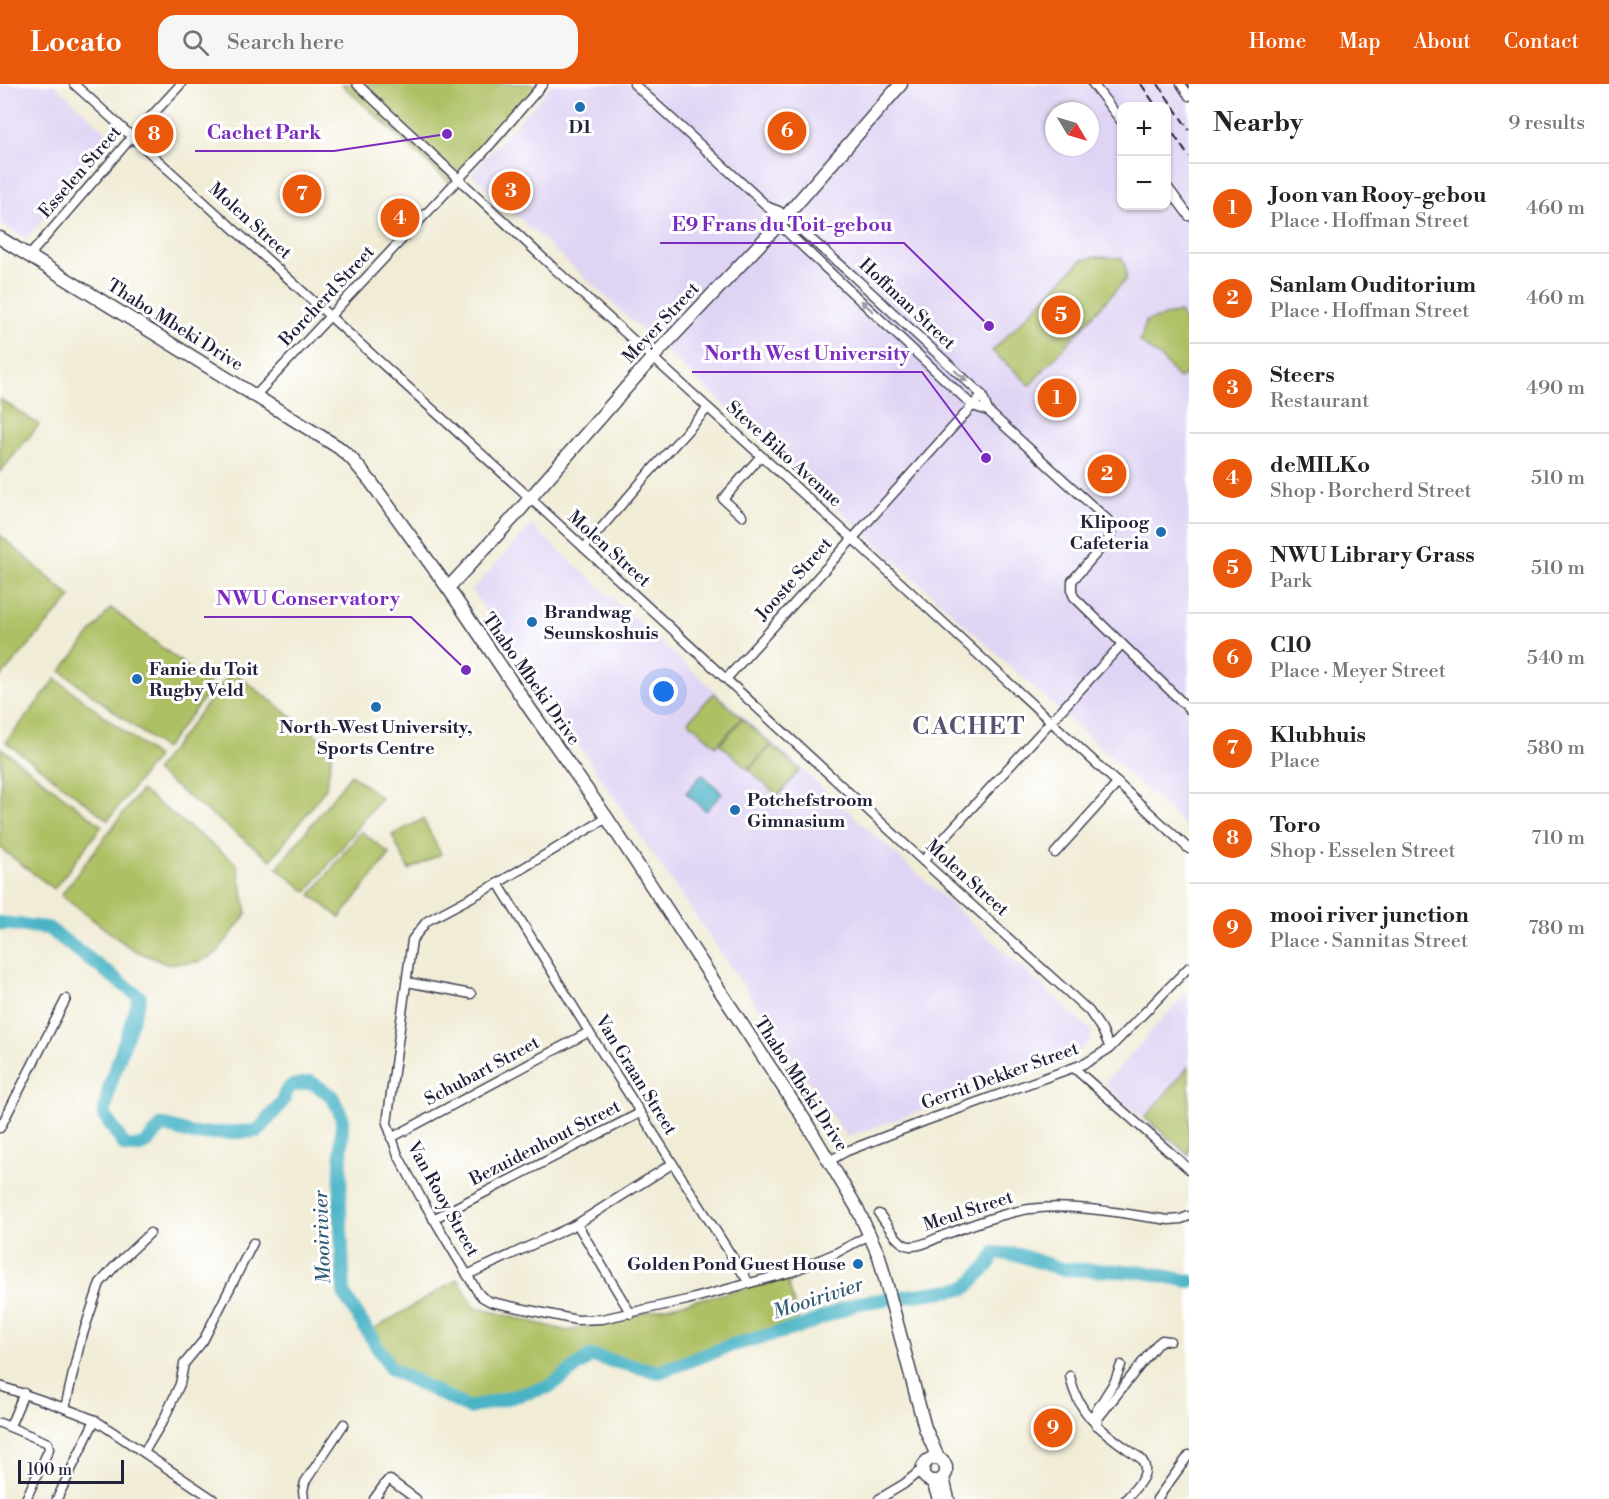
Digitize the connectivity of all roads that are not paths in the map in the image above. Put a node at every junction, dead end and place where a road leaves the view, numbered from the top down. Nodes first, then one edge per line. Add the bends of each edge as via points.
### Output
1 (74, 84) edge
2 (181, 84) edge
3 (357, 84) edge
4 (543, 84) edge
5 (634, 84) edge
6 (902, 84) edge
7 (1093, 84) edge
8 (1181, 84) edge
9 (1189, 96) edge
10 (1117, 115) edge
11 (132, 137) junction
12 (458, 178) junction
13 (1171, 191) edge
14 (1189, 216) edge
15 (783, 220) junction
16 (0, 238) edge
17 (29, 256) junction
18 (331, 317) junction
19 (653, 357) junction
20 (982, 395) junction
21 (255, 396) junction
22 (973, 406) junction
23 (708, 408) junction
24 (988, 411) junction
25 (761, 456) junction
26 (530, 498) junction
27 (742, 516) dead end
28 (853, 539) junction
29 (584, 548) junction
30 (448, 588) junction
31 (1122, 644) junction
32 (727, 678) junction
33 (1189, 708) edge
34 (1051, 722) junction
35 (1118, 783) junction
36 (607, 819) junction
37 (1189, 849) edge
38 (1055, 853) dead end
39 (923, 861) junction
40 (498, 883) junction
41 (1189, 967) edge
42 (407, 982) junction
43 (471, 994) dead end
44 (66, 999) dead end
45 (589, 1032) junction
46 (1110, 1048) junction
47 (1074, 1068) junction
48 (640, 1113) junction
49 (0, 1128) edge
50 (391, 1138) junction
51 (829, 1161) junction
52 (672, 1164) junction
53 (1189, 1169) edge
54 (879, 1214) dead end
55 (1189, 1216) edge
56 (434, 1219) junction
57 (577, 1224) junction
58 (150, 1233) dead end
59 (871, 1234) junction
60 (253, 1243) dead end
61 (467, 1275) junction
62 (749, 1283) junction
63 (631, 1314) junction
64 (1170, 1341) dead end
65 (1121, 1365) dead end
66 (1070, 1376) dead end
67 (0, 1386) edge
68 (24, 1394) junction
69 (65, 1408) junction
70 (95, 1420) junction
71 (1093, 1422) junction
72 (0, 1423) edge
73 (344, 1424) dead end
74 (10, 1426) junction
75 (144, 1452) junction
76 (1189, 1455) edge
77 (932, 1471) junction
78 (26, 1499) edge
79 (57, 1499) edge
80 (213, 1499) edge
81 (304, 1499) edge
82 (374, 1499) edge
83 (416, 1499) edge
84 (879, 1499) edge
85 (939, 1499) edge
86 (948, 1499) edge
87 (1126, 1499) edge
88 (1157, 1499) edge

1 - 11 street, Molen Street
2 - 11 street, Esselen Street
3 - 12 street, Steve Biko Avenue
4 - 12 street, Borcherd Street
5 - 15 street, Hoffman Street via 768,207 779,211
6 - 15 main road, Meyer Street
7 - 10 street
8 - 9 street
11 - 17 street, Esselen Street
11 - 18 street, Molen Street
12 - 18 street, Borcherd Street
12 - 19 street, Steve Biko Avenue
13 - 14 street
15 - 19 main road, Meyer Street
15 -> 20 street, Hoffman Street via 851,274
22 -> 15 street, Hoffman Street via 786,231
16 - 17 main road, Thabo Mbeki Drive
17 - 21 main road, Thabo Mbeki Drive
18 - 21 street, Borcherd Street
18 - 26 street, Molen Street
19 - 23 street, Steve Biko Avenue
19 - 26 main road, Meyer Street
20 - 22 street, Jooste Street
20 - 24 street, Hoffman Street
21 - 30 main road, Thabo Mbeki Drive via 351,458
22 - 24 street, Hoffman Street
22 - 28 street, Jooste Street
23 - 25 street, Steve Biko Avenue
23 - 29 street
24 - 31 street, Hoffman Street via 1110,522 1111,534 1072,581 1072,592
25 - 27 street via 723,499
25 - 28 street, Steve Biko Avenue
26 - 29 street, Molen Street
26 - 30 main road, Meyer Street
28 - 32 street, Jooste Street
28 - 34 street, Steve Biko Avenue
29 - 32 street, Molen Street
30 - 36 main road, Thabo Mbeki Drive
31 - 33 street
31 - 34 street
32 - 39 street, Molen Street
34 - 35 street, Steve Biko Avenue
34 - 39 street
35 - 37 street, Steve Biko Avenue
35 - 38 street
36 - 40 street, Van Rooy Street
36 - 51 main road, Thabo Mbeki Drive
39 - 46 street, Molen Street via 1089,1011
40 - 42 street, Van Rooy Street via 427,921 412,940
40 - 45 street, Van Graan Street
41 - 46 street, Gerrit Dekker Street
42 - 43 street
42 - 50 street, Van Rooy Street via 388,1105
44 - 49 street
45 - 48 street, Van Graan Street
45 - 50 street, Schubart Street
46 - 47 street, Gerrit Dekker Street
47 - 51 street, Gerrit Dekker Street via 925,1121
47 - 53 street
48 - 52 street, Van Graan Street
48 - 56 street, Bezuidenhout Street
50 - 56 street, Van Rooy Street
51 - 59 main road, Thabo Mbeki Drive
52 - 57 street
52 - 62 street, Van Graan Street
54 - 55 street, Meul Street via 898,1240 910,1246 1034,1209 1059,1207 1169,1220
56 - 61 street, Van Rooy Street
57 - 61 street
57 - 63 street
58 - 69 street via 100,1283 80,1343
59 - 62 street, Van Rooy Street via 791,1272
59 - 77 main road, Thabo Mbeki Drive via 925,1428
60 - 75 street via 203,1341 184,1364 180,1384
61 - 63 street, Van Rooy Street via 483,1298 491,1302 577,1320
62 - 63 street, Van Rooy Street
64 - 71 street via 1157,1344
65 - 71 street
66 - 71 street via 1073,1391
67 - 68 street
68 - 69 street
68 - 74 street
69 - 70 street
70 - 75 street
70 - 79 street
71 - 87 street via 1145,1464 1144,1476
72 - 74 street
73 - 81 street via 306,1482
74 - 78 street via 46,1440 49,1446
75 - 80 street
76 - 88 street
77 - 84 street
77 - 85 main road
77 - 86 main road
82 - 83 street via 390,1480

